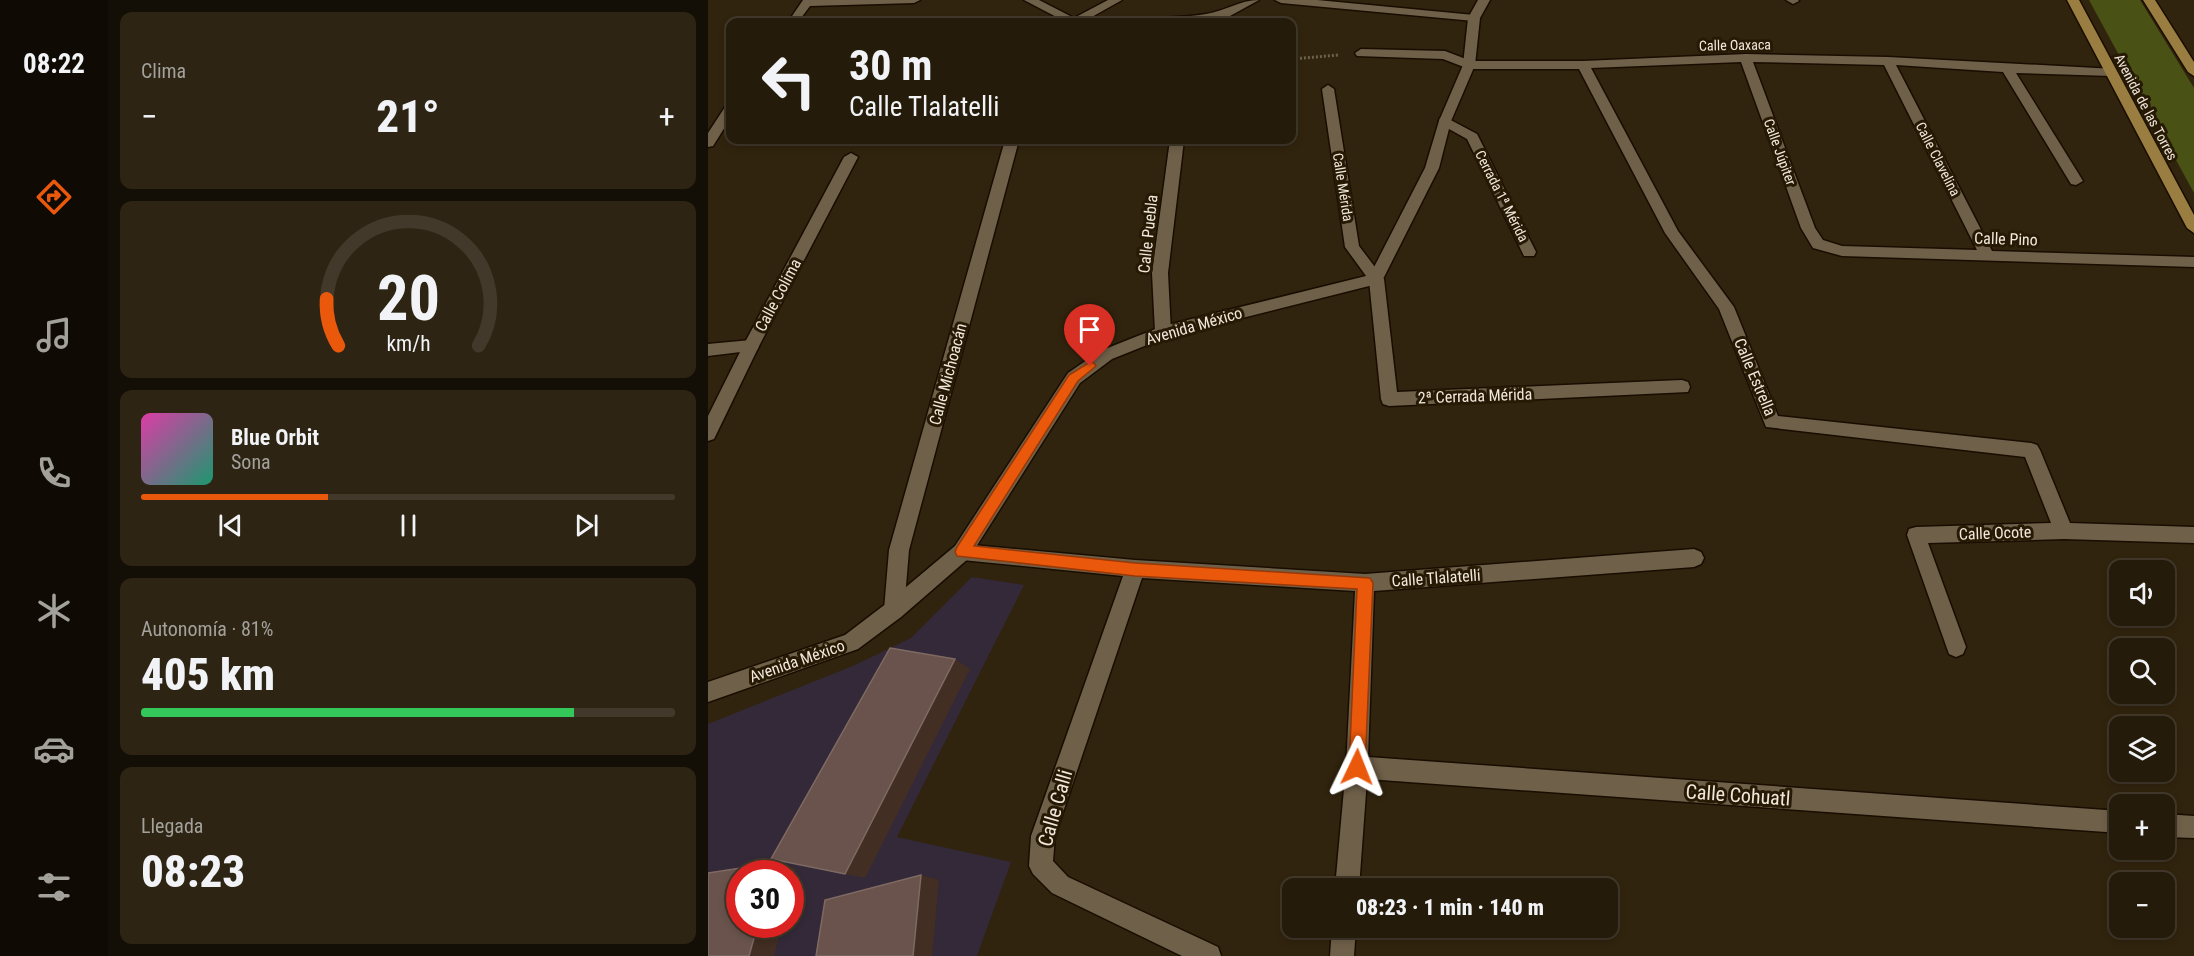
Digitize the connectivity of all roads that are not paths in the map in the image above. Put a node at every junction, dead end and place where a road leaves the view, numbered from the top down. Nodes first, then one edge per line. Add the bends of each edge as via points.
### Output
1 (914, 0) edge
2 (1030, 0) edge
3 (1116, 0) edge
4 (1253, 0) edge
5 (1281, 0) edge
6 (1484, 0) edge
7 (2073, 0) edge
8 (2149, 0) edge
9 (808, 2) edge
10 (796, 18) edge
11 (1066, 18) edge
12 (1082, 18) edge
13 (1203, 18) edge
14 (1474, 18) junction
15 (1361, 53) road end
16 (1746, 58) junction
17 (1888, 61) junction
18 (1583, 64) junction
19 (1469, 65) junction
20 (2007, 69) junction
21 (2111, 72) junction
22 (2194, 72) edge
23 (1328, 89) dead end
24 (726, 114) edge
25 (726, 117) edge
26 (708, 118) edge
27 (1445, 121) junction
28 (708, 142) edge
29 (1011, 144) edge
30 (1176, 144) edge
31 (852, 157) dead end
32 (2076, 181) dead end
33 (2194, 228) edge
34 (1818, 244) joint
35 (1529, 252) dead end
36 (1988, 257) junction
37 (2194, 262) edge
38 (1376, 279) junction
39 (1163, 332) junction
40 (751, 346) junction
41 (708, 350) edge
42 (1682, 387) dead end
43 (708, 434) edge
44 (2064, 531) junction
45 (2194, 536) edge
46 (962, 552) junction
47 (1695, 558) dead end
48 (1135, 569) junction
49 (1365, 583) junction
50 (894, 610) junction
51 (1956, 647) dead end
52 (708, 692) edge
53 (1357, 767) junction
54 (2109, 821) edge
55 (2175, 825) edge
56 (2194, 826) edge
57 (1348, 878) edge
58 (1343, 938) edge
59 (1209, 956) edge
60 (1341, 956) edge

1 - 9 street
2 - 11 street
3 - 12 street
4 - 13 street via 1226,14
5 - 14 street
6 - 14 street
7 - 21 main road, Avenida de las Torres
8 - 22 main road
9 - 10 street
14 - 19 street
15 - 19 street, Calle Oaxaca via 1445,55
16 - 17 street, Calle Oaxaca
16 - 18 street, Calle Oaxaca
16 - 34 street, Calle Júpiter via 1808,228
17 - 20 street, Calle Oaxaca
17 - 36 street, Calle Clavelina
18 - 19 street, Calle Oaxaca
18 - 44 street, Calle Estrella via 1672,233 1726,307 1772,422 2031,450
19 - 27 street
20 - 21 street, Calle Oaxaca
20 - 32 street
21 - 33 main road, Avenida de las Torres
23 - 38 street, Calle Mérida via 1352,247
24 - 26 street
25 - 28 street
27 - 35 street, Cerrada 1ª Mérida via 1472,137
27 - 38 street via 1432,168
29 - 50 street, Calle Michoacán via 899,550
30 - 39 street, Calle Puebla via 1160,273
31 - 40 street, Calle Colima
34 - 36 street, Calle Pino via 1842,251
36 - 37 street, Calle Pino
38 - 39 street, Avenida México
38 - 42 street, 2ª Cerrada Mérida via 1389,399
39 - 46 street, Avenida México via 1106,355 1074,378
40 - 41 street
40 - 43 street, Calle Colima
44 - 45 street, Calle Ocote
44 - 51 street, Calle Ocote via 1916,535
46 - 48 street, Calle Tlalatelli
46 - 50 street, Avenida México
47 - 49 street, Calle Tlalatelli
48 - 49 street, Calle Tlalatelli
48 - 59 street, Calle Calli via 1043,836 1041,866 1060,885
49 - 53 street
50 - 52 street, Avenida México via 851,642
53 - 54 street, Calle Cohuatl
53 - 57 street
55 - 56 street
58 - 60 street

